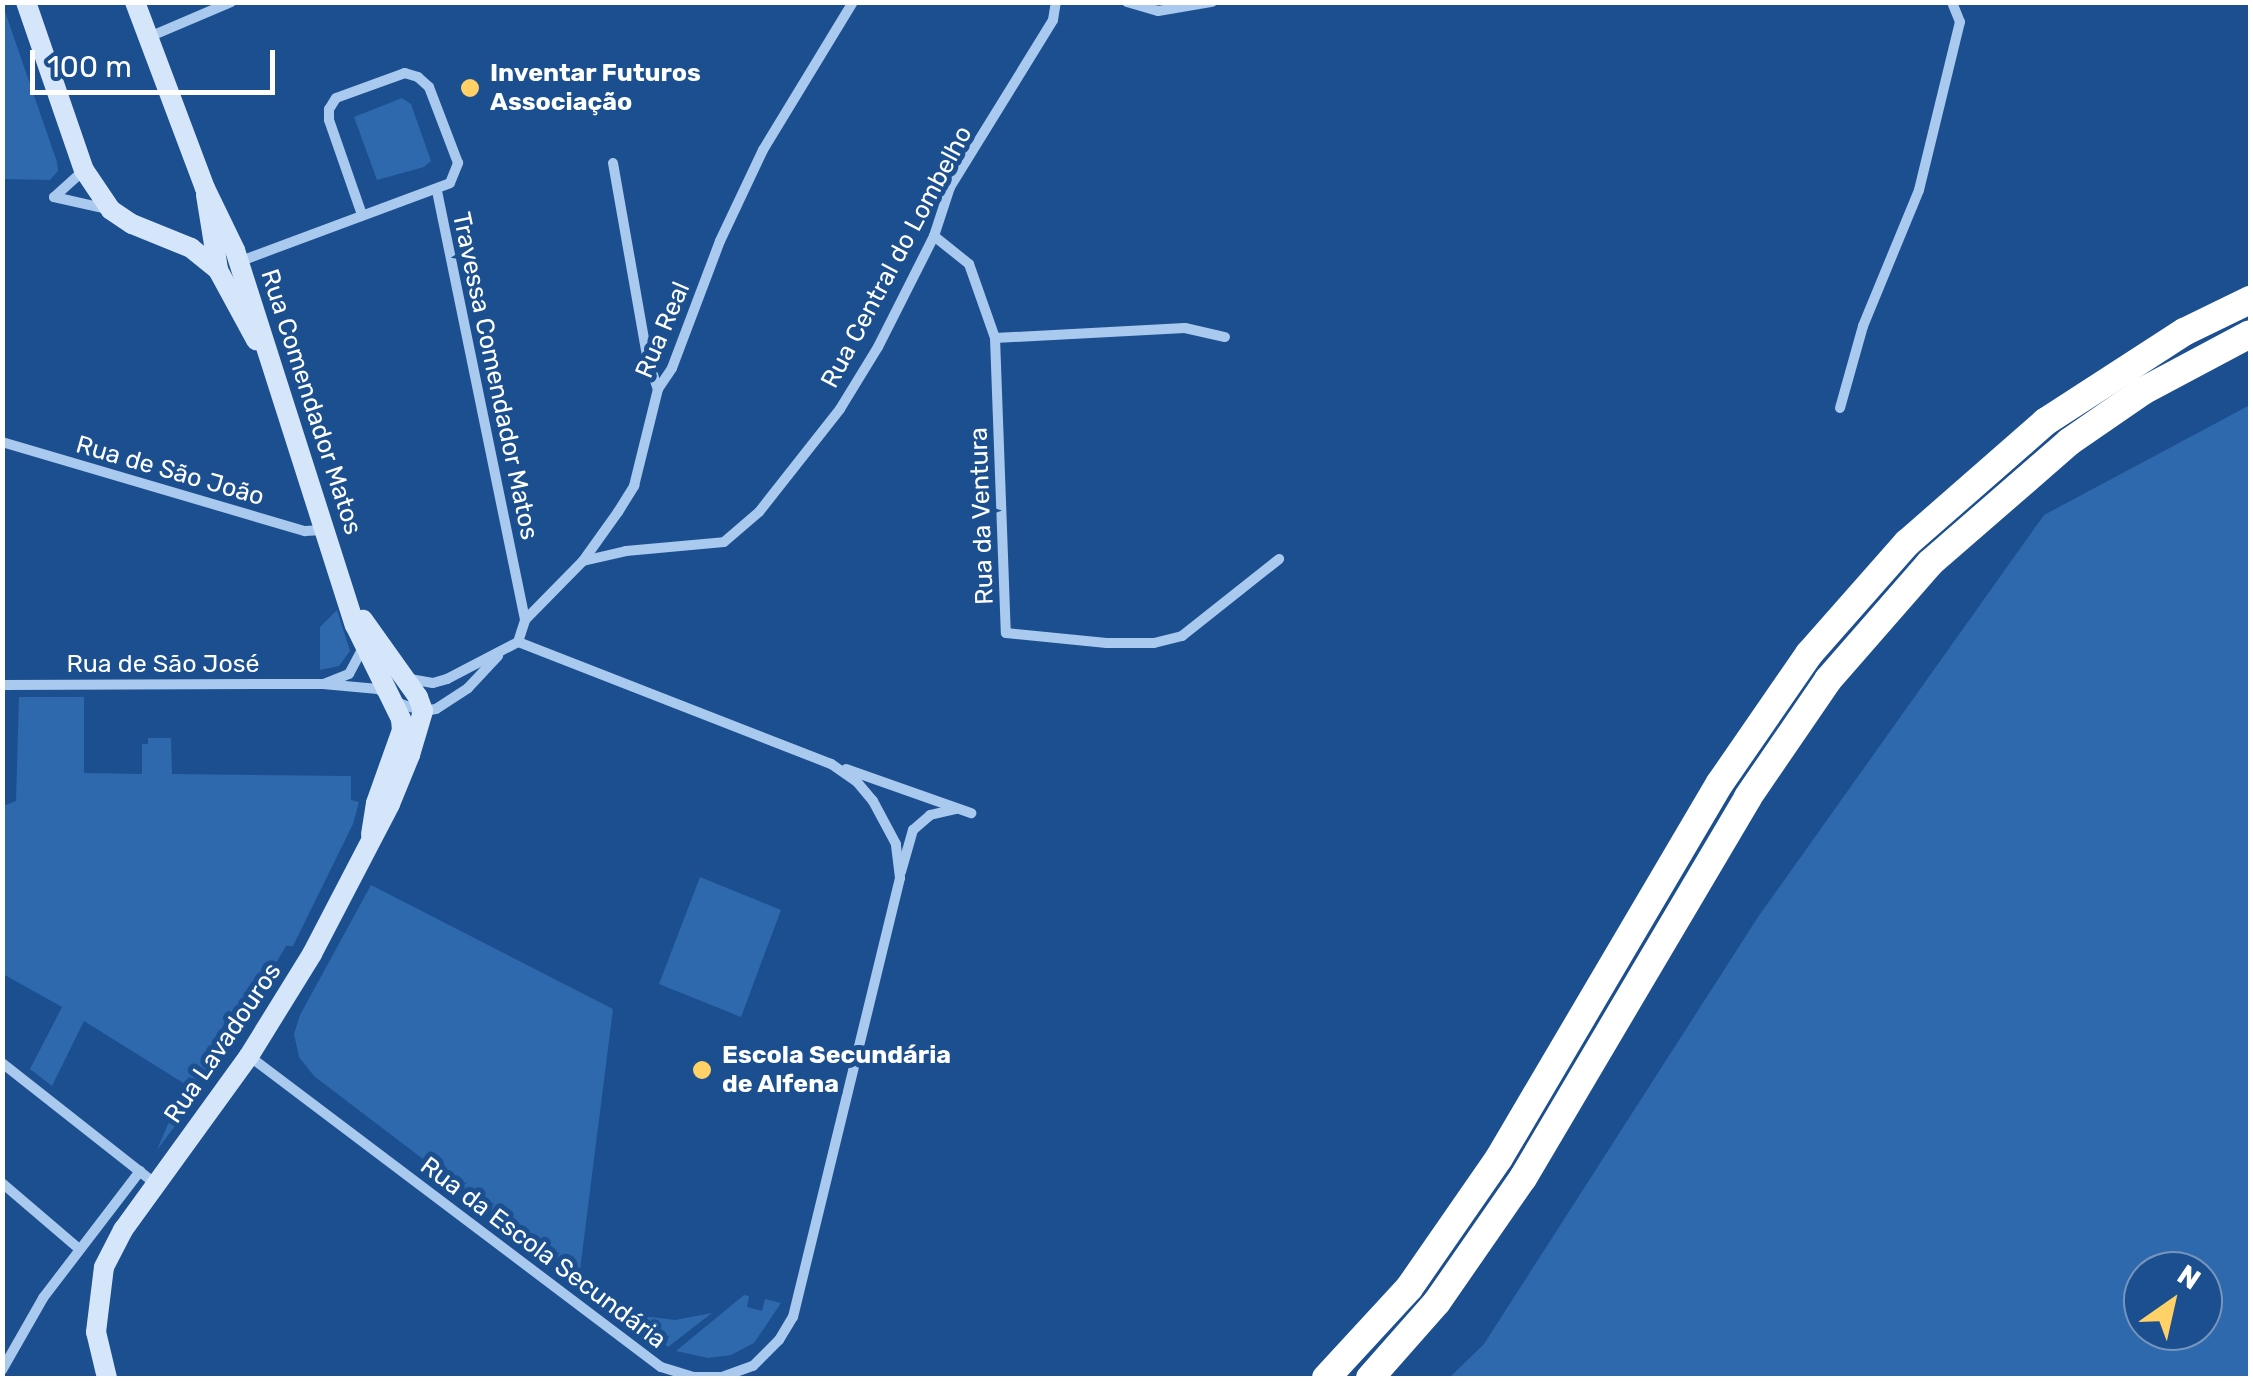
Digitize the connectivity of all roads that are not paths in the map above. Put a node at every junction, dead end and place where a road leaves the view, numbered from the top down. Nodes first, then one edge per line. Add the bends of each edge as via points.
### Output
1 (26, 2) edge
2 (135, 2) edge
3 (231, 2) edge
4 (852, 2) edge
5 (1056, 2) edge
6 (1127, 2) edge
7 (1212, 2) edge
8 (1952, 2) edge
9 (149, 37) junction
10 (612, 163) dead end
11 (84, 170) junction
12 (205, 188) junction
13 (437, 191) junction
14 (217, 209) junction
15 (111, 210) junction
16 (362, 216) junction
17 (209, 229) junction
18 (934, 236) junction
19 (170, 240) junction
20 (239, 261) junction
21 (218, 270) junction
22 (2250, 300) edge
23 (2250, 334) edge
24 (1225, 337) dead end
25 (995, 338) junction
26 (270, 362) junction
27 (658, 389) junction
28 (1840, 408) dead end
29 (2, 442) edge
30 (326, 530) junction
31 (1280, 559) dead end
32 (583, 560) junction
33 (525, 620) junction
34 (518, 642) junction
35 (498, 655) junction
36 (373, 660) junction
37 (405, 676) junction
38 (448, 679) junction
39 (323, 684) junction
40 (2, 685) edge
41 (358, 688) junction
42 (390, 695) junction
43 (447, 702) junction
44 (420, 708) junction
45 (402, 730) junction
46 (410, 755) junction
47 (831, 764) junction
48 (957, 809) junction
49 (970, 814) dead end
50 (371, 835) junction
51 (900, 878) junction
52 (249, 1056) junction
53 (2, 1063) edge
54 (148, 1177) junction
55 (2, 1184) edge
56 (78, 1248) junction
57 (2, 1370) edge
58 (107, 1378) edge
59 (1326, 1378) edge
60 (1370, 1378) edge

1 - 11 street
2 - 9 street, Rua Comendador Matos
3 - 9 street
4 - 27 street, Rua Real via 763,150
5 - 18 street, Rua Central do Lombelho via 1052,20 950,187
6 - 7 street via 1158,12
8 - 28 street via 1960,22 1919,190 1863,326
9 - 12 street, Rua Comendador Matos
10 - 27 street
11 - 15 street
11 - 15 street via 54,196
12 - 14 street, Rua Comendador Matos
12 - 17 street, Rua Comendador Matos
13 - 16 street, Travessa Comendador Matos
13 - 16 street via 450,183 458,163 429,87 406,73 336,98 329,109
13 - 33 street, Travessa Comendador Matos
14 - 17 street
14 - 20 street, Rua Comendador Matos
15 - 19 street
16 - 20 street, Travessa Comendador Matos
17 - 19 street
17 - 21 street, Rua Comendador Matos
18 - 25 street, Rua da Ventura via 969,264
18 - 32 street, Rua Central do Lombelho via 840,409 759,512 724,542
19 - 21 street
20 - 21 street, Travessa Comendador Matos
20 - 26 street, Rua Comendador Matos
21 - 26 street
22 - 59 highway via 2184,332 2045,422 1907,543 1809,654 1720,782 1499,1158 1409,1288
23 - 60 highway via 2143,391 2070,442 1930,563 1828,680 1718,847 1524,1178 1437,1302
24 - 25 street via 1185,328
25 - 31 street, Rua da Ventura via 1006,633 1107,643 1182,636
26 - 30 street, Rua Comendador Matos
27 - 32 street, Rua Real via 634,486
29 - 30 street, Rua de São João via 305,531
30 - 36 street, Rua Comendador Matos
32 - 33 street, Rua Real
33 - 34 street, Rua Real
34 - 35 street
34 - 47 street, Rua da Escola Secundária
35 - 38 street
35 - 43 street
36 - 37 street, Rua Comendador Matos
36 - 39 street, Rua de São José
36 - 41 street
36 - 42 street, Rua Comendador Matos
37 - 38 street via 433,683
37 - 44 street
38 - 44 street
39 - 40 street, Rua de São José
39 - 41 street, Rua de São José
41 - 42 street, Rua de São José
42 - 44 street
42 - 45 street
43 - 44 street
43 - 46 street
44 - 45 street
44 - 46 street, Rua Lavadouros
45 - 50 street, Rua Lavadouros
46 - 50 street, Rua Lavadouros
47 - 48 street, Rua da Escola Secundária
47 - 51 street, Rua da Escola Secundária via 857,782 886,820
48 - 49 street, Rua da Escola Secundária
48 - 51 street, Rua da Escola Secundária via 930,814 913,830
50 - 52 street, Rua Lavadouros via 312,954
51 - 52 street, Rua da Escola Secundária via 793,1316 753,1366 722,1377 661,1367
52 - 54 street, Rua Lavadouros
53 - 54 street
54 - 56 street
54 - 58 street, Rua Lavadouros via 104,1270 96,1332
55 - 56 street
56 - 57 street

